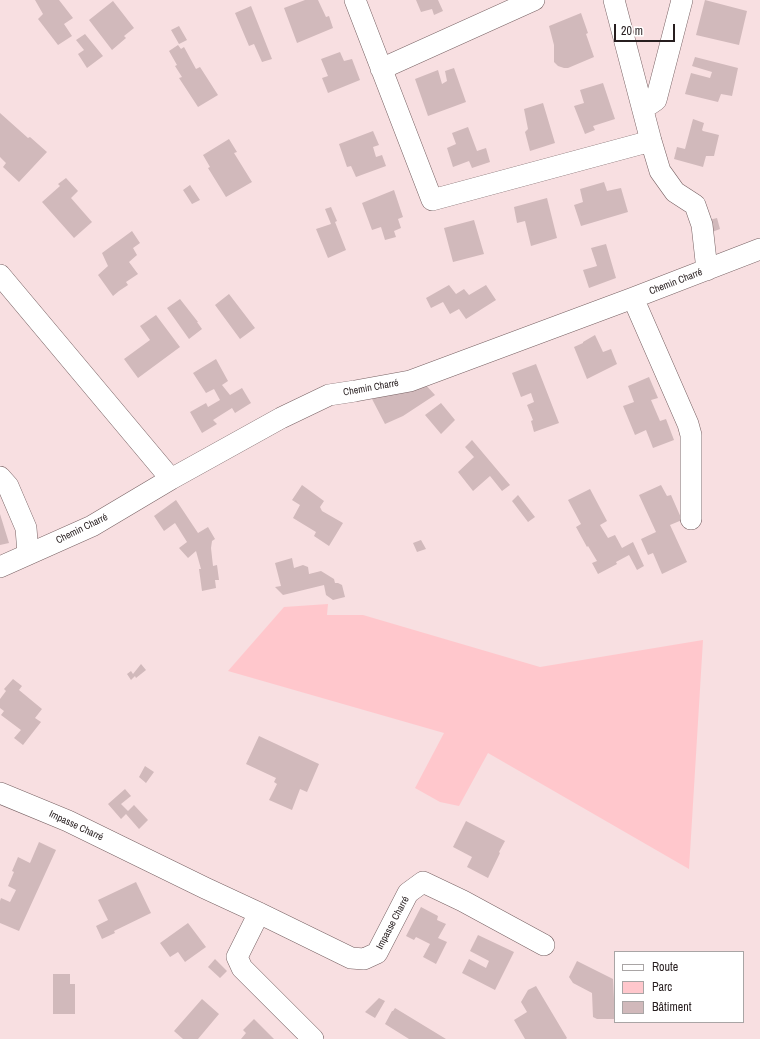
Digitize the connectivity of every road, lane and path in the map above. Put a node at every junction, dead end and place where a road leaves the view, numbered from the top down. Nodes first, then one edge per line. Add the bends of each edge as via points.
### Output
1 (355, 0) edge
2 (534, 0) edge
3 (614, 0) edge
4 (682, 0) edge
5 (381, 69) junction
6 (643, 109) junction
7 (651, 141) junction
8 (760, 249) edge
9 (707, 270) junction
10 (0, 275) edge
11 (633, 298) junction
12 (0, 477) edge
13 (172, 479) junction
14 (691, 519) dead end
15 (28, 554) junction
16 (0, 567) edge
17 (0, 793) edge
18 (259, 913) junction
19 (544, 945) dead end
20 (318, 1038) edge

1 - 5 street
2 - 5 street
3 - 6 street
4 - 6 street via 656,100
5 - 7 street via 432,200
6 - 7 street
7 - 9 street via 660,171 676,192 695,206 702,225
8 - 9 street, Chemin Charré
9 - 11 street, Chemin Charré
10 - 13 street
11 - 13 street, Chemin Charré via 410,380 329,395 281,418
11 - 14 street via 691,435
12 - 15 street via 8,486 26,528
13 - 15 street, Chemin Charré via 92,526
15 - 16 street, Chemin Charré
17 - 18 street, Impasse Charré via 68,822
18 - 19 street, Impasse Charré via 352,958 364,959 377,953 408,893 423,882
18 - 20 street via 237,957 242,968

